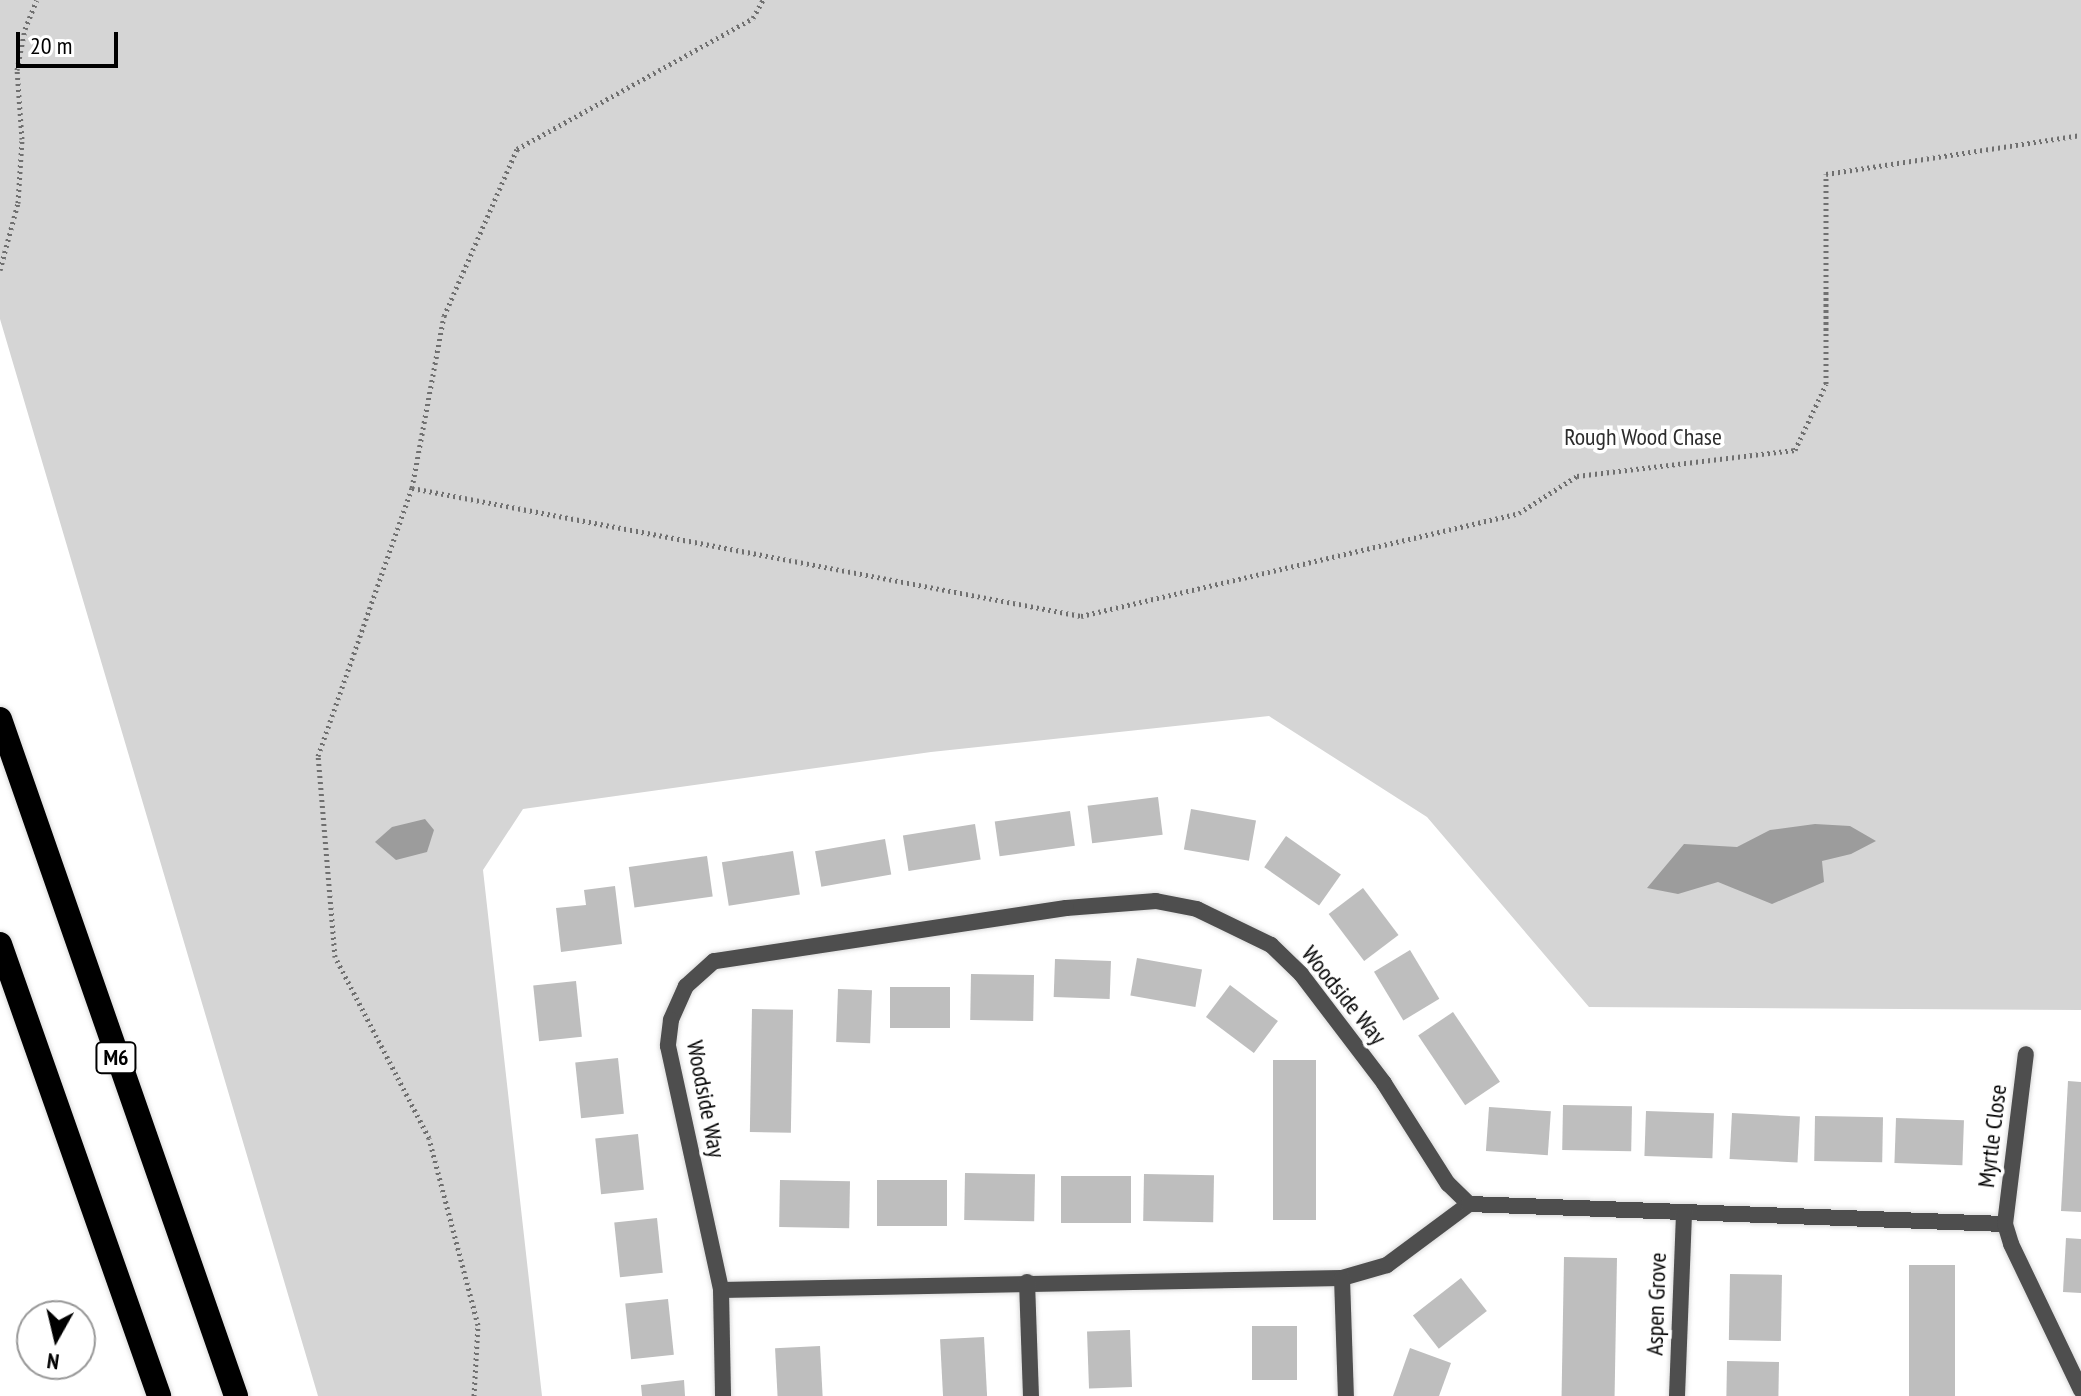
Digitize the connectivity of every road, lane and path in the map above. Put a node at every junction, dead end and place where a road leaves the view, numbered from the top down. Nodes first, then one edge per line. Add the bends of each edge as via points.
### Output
1 (37, 0) edge
2 (763, 0) edge
3 (2081, 135) edge
4 (0, 270) edge
5 (412, 488) junction
6 (0, 719) edge
7 (0, 944) edge
8 (2026, 1054) dead end
9 (1469, 1204) junction
10 (1684, 1214) junction
11 (2005, 1224) junction
12 (1342, 1278) junction
13 (1027, 1282) junction
14 (721, 1290) junction
15 (2081, 1390) edge
16 (159, 1396) edge
17 (236, 1396) edge
18 (474, 1396) edge
19 (723, 1396) edge
20 (1031, 1396) edge
21 (1346, 1396) edge
22 (1677, 1396) edge

1 - 4 path via 17,70 22,139 18,203
2 - 5 path via 753,18 517,149 444,316
3 - 5 path via 1826,174 1826,384 1795,450 1577,476 1519,513 1081,616
5 - 18 path via 318,756 335,957 429,1138 478,1325
6 - 17 highway, M6
7 - 16 highway
8 - 11 street, Myrtle Close
9 - 10 street
9 - 12 street via 1387,1265
9 - 14 street, Woodside Way via 1448,1184 1384,1083 1301,974 1271,945 1197,909 1156,901 1066,908 714,961 697,973 671,1020 668,1046
10 - 11 street
10 - 22 street, Aspen Grove
11 - 15 street
12 - 13 street
12 - 21 street
13 - 14 street
13 - 20 street
14 - 19 street, Woodside Way

